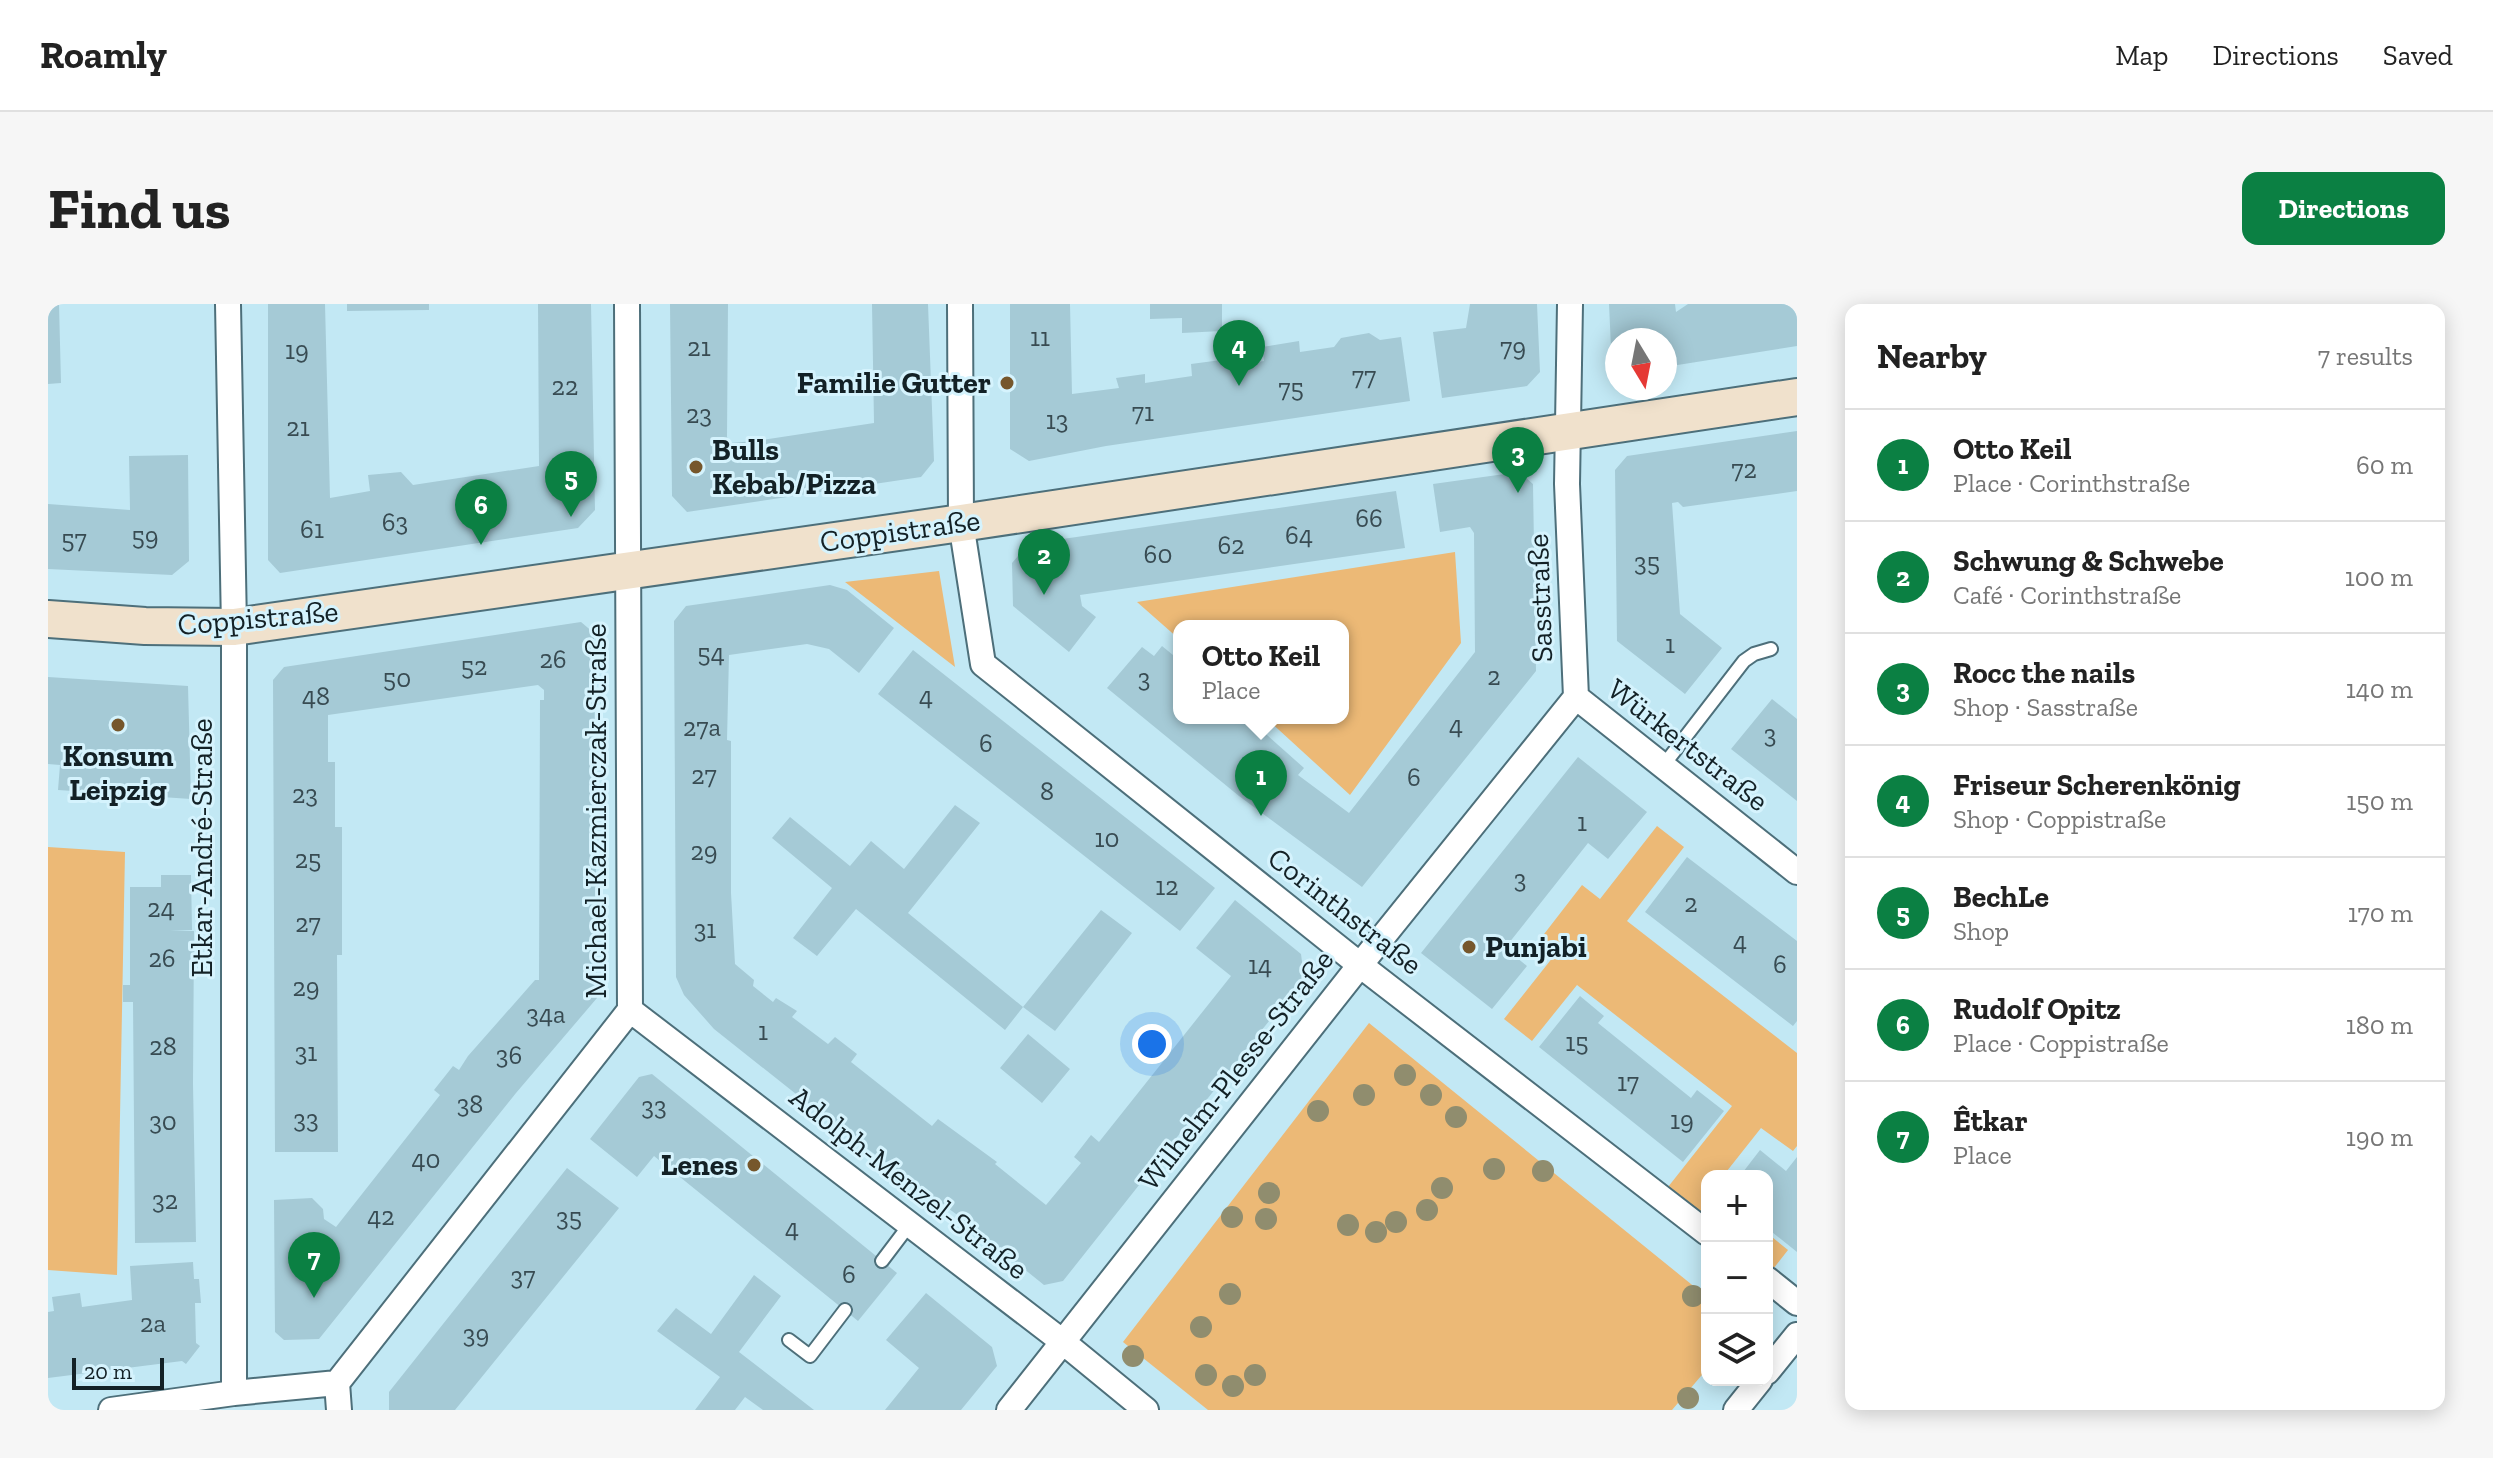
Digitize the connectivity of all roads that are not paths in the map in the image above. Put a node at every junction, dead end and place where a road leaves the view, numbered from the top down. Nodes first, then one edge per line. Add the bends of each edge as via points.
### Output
1 (228, 304) edge
2 (627, 304) edge
3 (960, 304) edge
4 (1570, 304) edge
5 (1797, 397) edge
6 (1568, 431) junction
7 (961, 523) junction
8 (628, 571) junction
9 (48, 619) edge
10 (234, 627) junction
11 (1771, 649) dead end
12 (1576, 697) junction
13 (1663, 766) junction
14 (1797, 872) edge
15 (1360, 965) junction
16 (630, 1010) junction
17 (910, 1224) junction
18 (1701, 1228) edge
19 (882, 1261) dead end
20 (1773, 1284) edge
21 (1797, 1303) edge
22 (845, 1310) dead end
23 (1797, 1335) edge
24 (789, 1340) dead end
25 (1063, 1342) junction
26 (1773, 1365) edge
27 (337, 1383) junction
28 (1755, 1386) edge
29 (234, 1393) junction
30 (111, 1410) edge
31 (339, 1410) edge
32 (1009, 1410) edge
33 (1146, 1410) edge
34 (1736, 1410) edge

1 - 10 street, Etkar-André-Straße
2 - 8 street, Michael-Kazmierczak-Straße
3 - 7 street, Corinthstraße
4 - 6 street, Sasstraße
5 - 6 main road, Coppistraße
6 - 7 main road, Coppistraße
6 - 12 street, Sasstraße
7 - 8 main road, Coppistraße
7 - 15 street, Corinthstraße via 983,664
8 - 10 main road, Coppistraße
8 - 16 street, Michael-Kazmierczak-Straße
9 - 10 main road, Coppistraße
10 - 29 street, Etkar-André-Straße
11 - 13 lane via 1744,661
12 - 13 street, Würkertstraße
12 - 15 street, Wilhelm-Plesse-Straße
13 - 14 street, Würkertstraße
15 - 18 street, Corinthstraße
15 - 25 street, Wilhelm-Plesse-Straße
16 - 17 street, Adolph-Menzel-Straße
16 - 27 street, Michael-Kazmierczak-Straße
17 - 19 lane
17 - 25 street, Adolph-Menzel-Straße
20 - 21 street
22 - 24 lane via 810,1356
23 - 26 street
25 - 32 street, Wilhelm-Plesse-Straße
25 - 33 street, Adolph-Menzel-Straße
27 - 29 street
27 - 31 street
28 - 34 street
29 - 30 street

